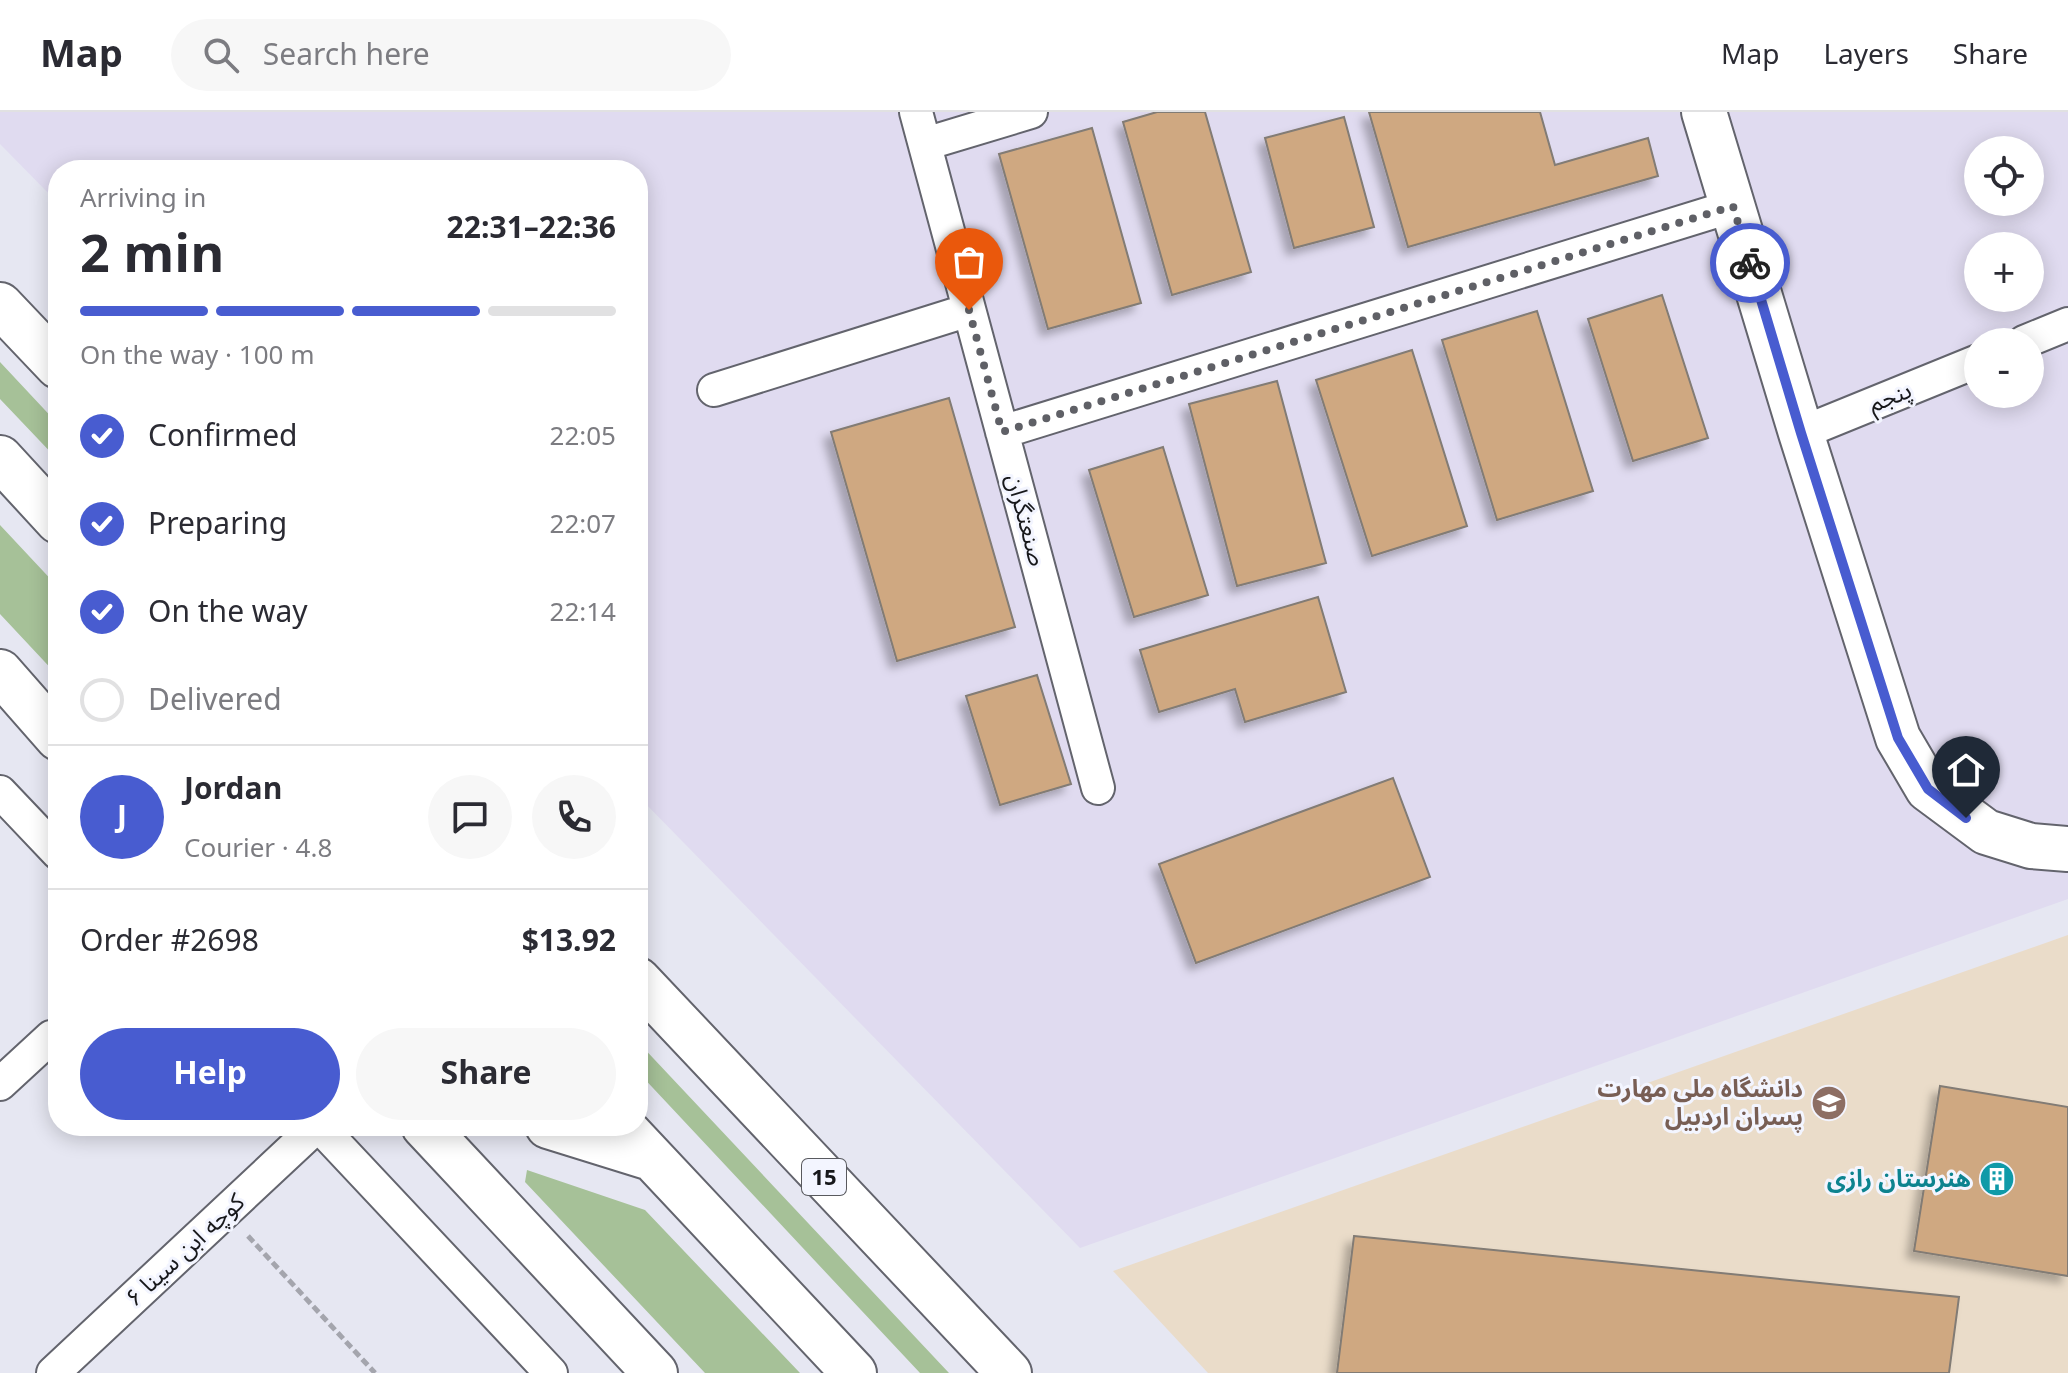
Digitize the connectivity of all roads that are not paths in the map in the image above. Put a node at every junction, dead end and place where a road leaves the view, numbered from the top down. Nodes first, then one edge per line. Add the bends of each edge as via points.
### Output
1 (916, 112) edge
2 (1031, 112) edge
3 (1704, 112) edge
4 (925, 144) junction
5 (1733, 206) junction
6 (0, 305) edge
7 (969, 310) junction
8 (2068, 324) edge
9 (2044, 334) edge
10 (48, 355) edge
11 (1964, 367) edge
12 (714, 390) dead end
13 (1002, 432) junction
14 (1801, 433) junction
15 (0, 458) edge
16 (48, 510) edge
17 (0, 672) edge
18 (0, 722) edge
19 (48, 727) edge
20 (48, 733) edge
21 (1098, 788) dead end
22 (0, 792) edge
23 (48, 842) edge
24 (2068, 849) edge
25 (648, 991) edge
26 (48, 1040) edge
27 (0, 1084) edge
28 (307, 1136) edge
29 (327, 1136) edge
30 (433, 1136) edge
31 (580, 1136) edge
32 (631, 1136) edge
33 (651, 1158) junction
34 (53, 1373) edge
35 (551, 1373) edge
36 (655, 1373) edge
37 (854, 1373) edge
38 (1009, 1373) edge

1 - 4 street, صنعتگران
2 - 4 street
3 - 5 main road
4 - 7 street, صنعتگران
5 - 13 street
5 - 14 main road
6 - 10 main road
7 - 12 street
7 - 13 street, صنعتگران
8 - 9 street
11 - 14 street, پنجم
13 - 21 street, صنعتگران
14 - 24 main road via 1898,738 1928,789 1986,832 2031,846
15 - 16 main road
17 - 19 main road
18 - 20 main road
22 - 23 street
25 - 38 main road, 15
26 - 27 street
28 - 34 street, کوچه ابن سینا ۶
29 - 35 street
30 - 36 main road
31 - 33 main road
32 - 33 main road
33 - 37 main road

